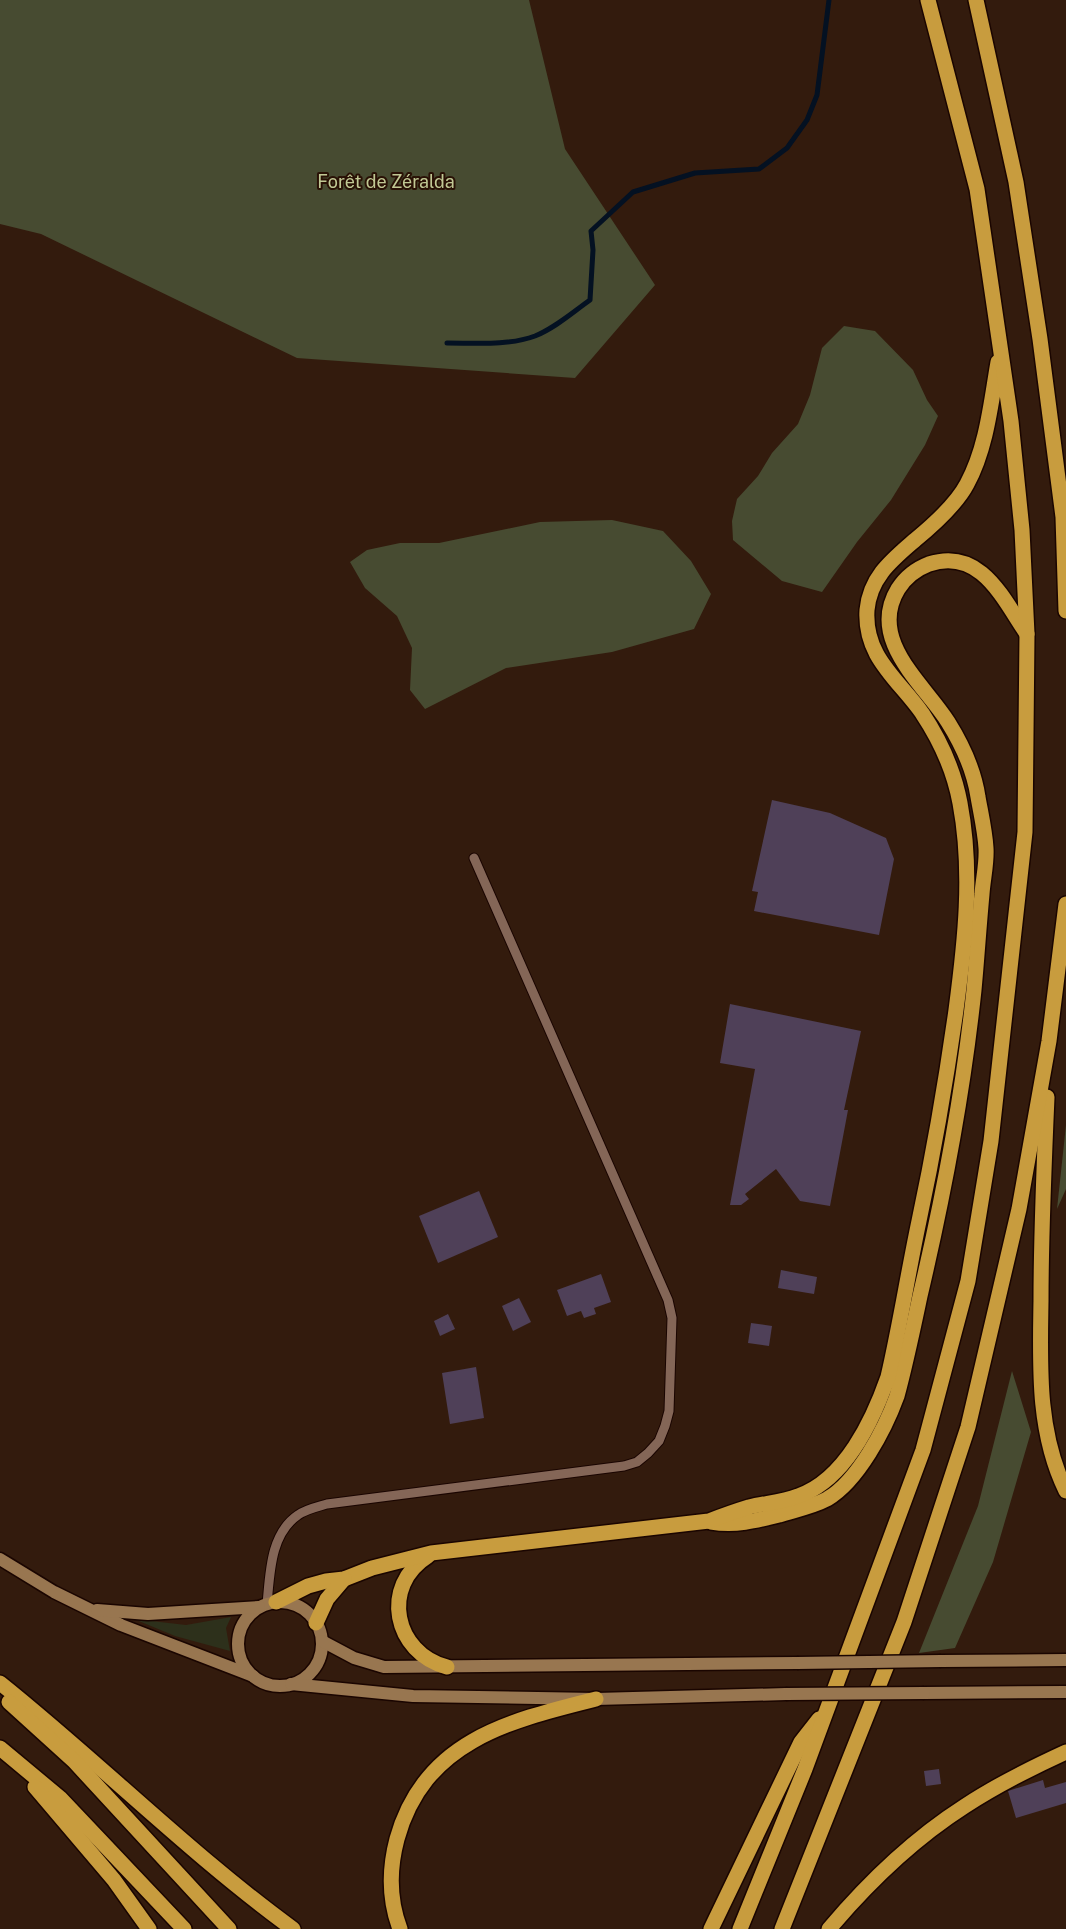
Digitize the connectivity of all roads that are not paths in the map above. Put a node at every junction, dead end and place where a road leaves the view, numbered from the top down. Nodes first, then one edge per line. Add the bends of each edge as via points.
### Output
1 (928, 0) edge
2 (976, 0) edge
3 (1000, 349) junction
4 (1066, 611) edge
5 (1027, 634) junction
6 (474, 858) dead end
7 (1066, 904) edge
8 (1049, 1041) junction
9 (1066, 1491) edge
10 (709, 1521) junction
11 (431, 1553) junction
12 (0, 1559) edge
13 (344, 1579) junction
14 (267, 1604) junction
15 (90, 1609) junction
16 (316, 1623) junction
17 (322, 1641) junction
18 (1066, 1660) edge
19 (447, 1667) junction
20 (253, 1676) junction
21 (0, 1683) edge
22 (291, 1684) junction
23 (1066, 1692) edge
24 (0, 1694) edge
25 (596, 1699) junction
26 (829, 1706) junction
27 (1066, 1752) edge
28 (5, 1753) edge
29 (149, 1929) edge
30 (184, 1929) edge
31 (229, 1929) edge
32 (293, 1929) edge
33 (400, 1929) edge
34 (711, 1929) edge
35 (740, 1929) edge
36 (782, 1929) edge
37 (829, 1929) edge

1 - 3 highway via 977,189
2 - 4 highway via 1016,182 1040,339 1063,517
3 - 5 highway via 1022,530
3 - 10 highway via 984,434 966,485 934,523 884,568 874,583 868,608 870,637 880,662 922,714 949,765 964,827 967,880 959,989 943,1098 888,1376 866,1426 840,1467 824,1482 796,1497 749,1507
5 - 10 highway via 989,580 966,564 948,561 922,567 900,585 892,602 891,636 897,653 949,724 974,774 986,848 968,1043 949,1166 897,1396 859,1468 841,1489 817,1504 744,1523
5 - 26 highway via 1025,832 991,1141 968,1282 923,1450
6 - 14 lane via 668,1300 672,1318 669,1411 659,1441 637,1462 624,1466 327,1504 306,1511 290,1522 278,1542 271,1564
7 - 8 highway
8 - 9 highway via 1041,1252 1041,1388 1046,1429 1056,1470
8 - 36 highway via 1019,1209 968,1427 904,1622
10 - 11 highway
11 - 13 highway via 372,1568
11 - 19 highway via 408,1575 400,1595 399,1616 406,1636 419,1653
12 - 15 main road via 54,1592
13 - 14 highway via 308,1586
13 - 16 highway via 327,1599
14 - 15 main road via 148,1614
14 - 16 main road via 295,1604 311,1615
14 - 20 main road via 245,1621 238,1640 241,1660
15 - 20 main road via 120,1625
16 - 17 main road
17 - 19 main road via 369,1664
17 - 22 main road via 317,1663 302,1679
18 - 19 main road, bridge
20 - 22 main road via 271,1684
21 - 32 highway via 192,1850
22 - 25 main road via 413,1696
23 - 25 main road, bridge
24 - 31 highway via 74,1761
25 - 33 highway via 498,1728 448,1757 431,1772 401,1824 392,1857 391,1891
26 - 34 highway via 801,1742
26 - 35 highway
27 - 37 highway via 1028,1769 964,1806 917,1842
28 - 29 highway via 91,1851
28 - 30 highway via 60,1798

